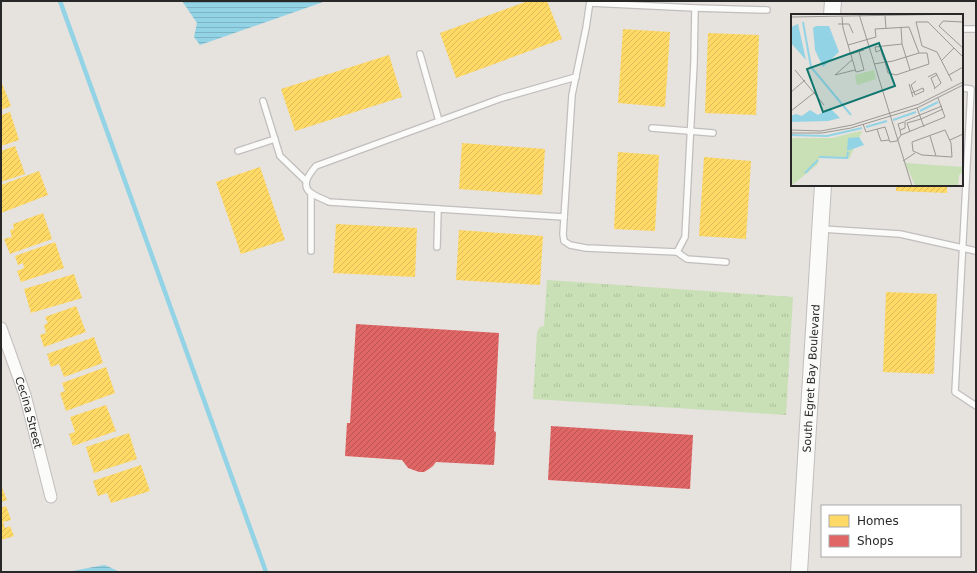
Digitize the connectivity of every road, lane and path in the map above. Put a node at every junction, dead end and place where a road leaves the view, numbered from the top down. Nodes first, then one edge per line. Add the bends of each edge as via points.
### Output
1 (833, 1) edge
2 (590, 2) edge
3 (637, 3) edge
4 (695, 8) junction
5 (767, 10) dead end
6 (832, 14) edge
7 (963, 29) edge
8 (976, 29) edge
9 (420, 54) dead end
10 (576, 77) junction
11 (963, 88) edge
12 (974, 89) edge
13 (263, 101) dead end
14 (440, 121) junction
15 (652, 128) dead end
16 (690, 131) junction
17 (713, 133) dead end
18 (274, 139) junction
19 (238, 151) dead end
20 (306, 181) junction
21 (822, 186) edge
22 (311, 193) junction
23 (438, 209) junction
24 (564, 217) junction
25 (820, 229) junction
26 (437, 247) dead end
27 (963, 248) junction
28 (311, 251) dead end
29 (976, 251) edge
30 (677, 252) junction
31 (726, 262) dead end
32 (1, 328) edge
33 (976, 406) edge
34 (51, 497) dead end
35 (799, 572) edge

1 - 6 main road
2 - 3 lane
2 - 10 lane
3 - 4 lane
4 - 5 lane
4 - 16 lane
7 - 8 lane
9 - 14 lane
10 - 14 lane via 502,98
10 - 24 lane via 572,95
11 - 12 lane
12 - 27 lane
13 - 18 lane
14 - 20 lane via 316,166
15 - 16 lane
16 - 17 lane
16 - 30 lane via 684,237
18 - 19 lane
18 - 20 lane via 280,156
20 - 22 lane via 307,189
21 - 25 main road, South Egret Bay Boulevard
22 - 23 lane via 329,202
22 - 28 lane
23 - 24 lane
23 - 26 lane
24 - 30 lane via 564,241 570,245
25 - 27 lane via 900,234
25 - 35 main road, South Egret Bay Boulevard
27 - 29 lane
27 - 33 lane via 955,392
30 - 31 lane via 687,259
32 - 34 street, Cecina Street via 25,395

